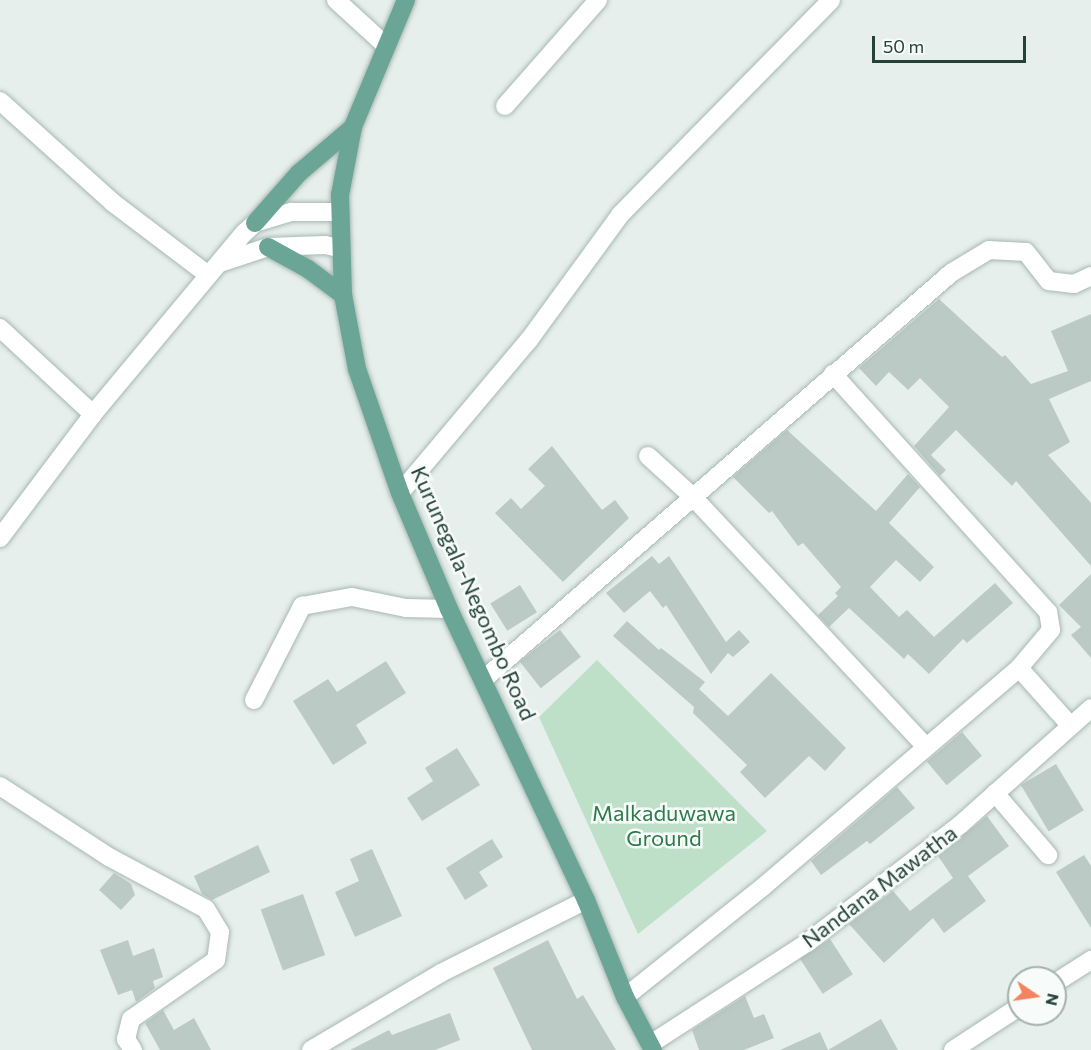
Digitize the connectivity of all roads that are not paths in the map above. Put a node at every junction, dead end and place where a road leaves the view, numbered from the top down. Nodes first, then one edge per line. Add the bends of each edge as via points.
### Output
1 (336, 0) edge
2 (406, 0) edge
3 (597, 0) edge
4 (831, 0) edge
5 (384, 44) junction
6 (0, 101) edge
7 (505, 106) dead end
8 (353, 127) junction
9 (339, 212) junction
10 (255, 224) junction
11 (268, 247) junction
12 (339, 248) junction
13 (213, 270) junction
14 (1091, 276) edge
15 (343, 295) junction
16 (0, 328) edge
17 (833, 374) junction
18 (93, 414) junction
19 (648, 456) dead end
20 (400, 493) junction
21 (692, 496) junction
22 (0, 538) edge
23 (449, 609) junction
24 (1019, 668) junction
25 (484, 679) junction
26 (254, 700) dead end
27 (1091, 708) edge
28 (1070, 725) junction
29 (925, 746) junction
30 (0, 786) edge
31 (994, 793) junction
32 (1048, 855) dead end
33 (586, 900) junction
34 (1091, 960) edge
35 (1067, 975) edge
36 (625, 997) junction
37 (1007, 1015) edge
38 (652, 1046) edge
39 (134, 1050) edge
40 (311, 1050) edge
41 (953, 1050) edge

1 - 5 street
2 - 5 main road, Kurunegala-Negombo Road
3 - 7 street
4 - 20 street via 620,215 530,340
5 - 8 main road, Kurunegala-Negombo Road
6 - 13 street via 112,201
8 - 9 main road, Kurunegala-Negombo Road
8 - 10 main road via 299,173
9 - 10 street via 291,212
9 - 12 main road, Kurunegala-Negombo Road
10 - 13 street
11 - 12 street via 325,244
11 - 13 street
11 - 15 main road via 308,269
12 - 15 main road, Kurunegala-Negombo Road
13 - 18 street
14 - 17 street via 1074,284 1049,280 1026,252 989,250 951,273
15 - 20 main road, Kurunegala-Negombo Road via 357,369
16 - 18 street
17 - 21 street
17 - 24 street via 1048,612 1051,630
18 - 22 street
19 - 21 street
20 - 23 main road, Kurunegala-Negombo Road
21 - 25 street
21 - 29 street
23 - 25 main road, Kurunegala-Negombo Road
23 - 26 street via 406,608 352,597 302,606
24 - 28 street
24 - 29 street
25 - 33 main road, Kurunegala-Negombo Road
27 - 28 street, Nandana Mawatha
28 - 31 street, Nandana Mawatha
29 - 36 street via 764,886
30 - 39 street via 109,857 206,909 220,932 216,960 131,1019 126,1038
31 - 32 street
31 - 38 street, Nandana Mawatha via 961,824 808,942
33 - 36 main road, Kurunegala-Negombo Road
33 - 40 street via 441,973
34 - 35 street
36 - 38 main road, Kurunegala-Negombo Road
37 - 41 street

